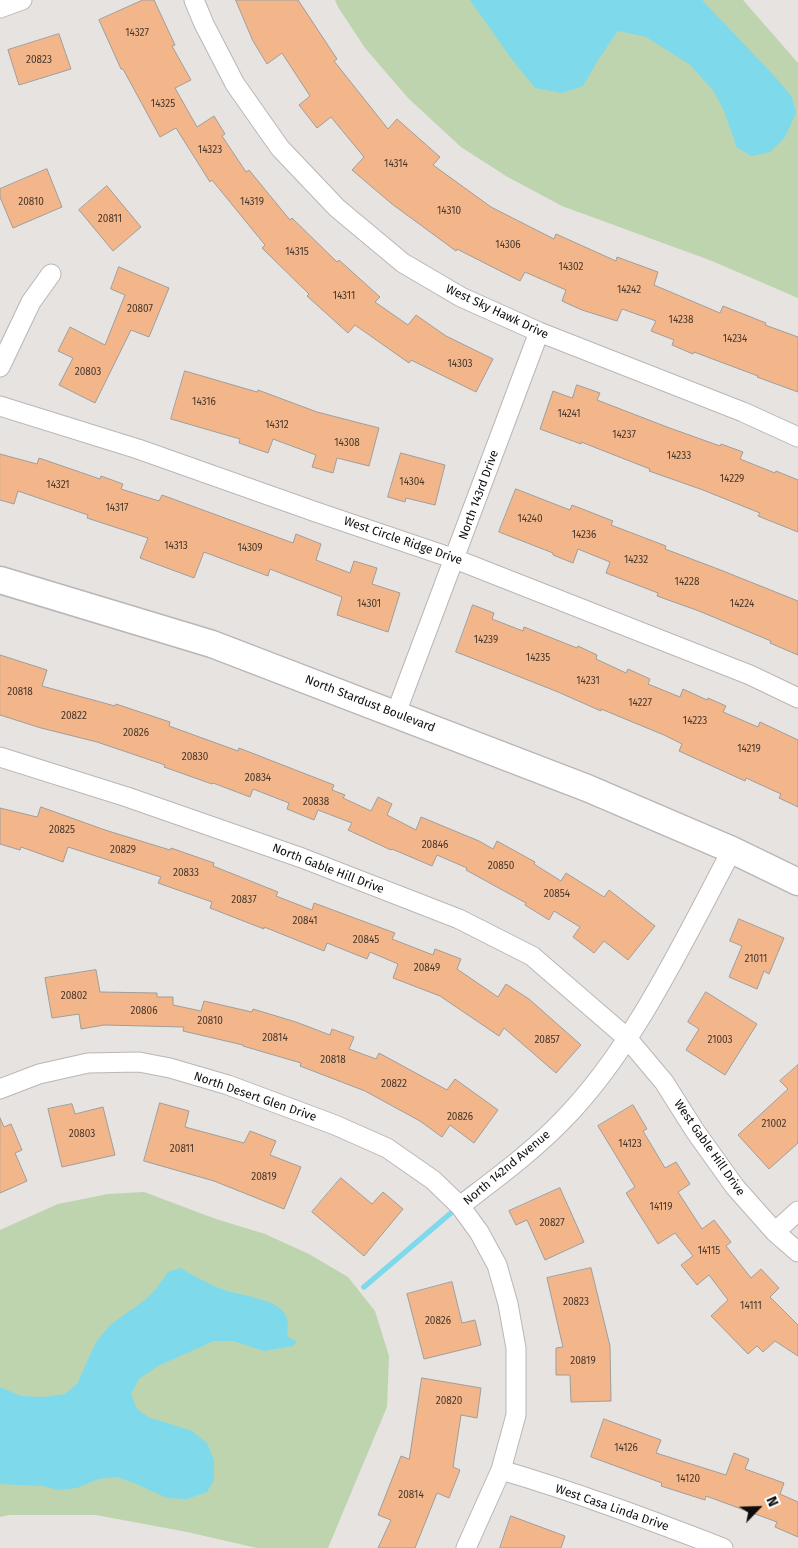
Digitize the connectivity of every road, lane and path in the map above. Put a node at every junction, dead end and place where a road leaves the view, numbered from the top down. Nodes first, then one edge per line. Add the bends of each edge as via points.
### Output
1 (22, 0) edge
2 (194, 0) edge
3 (0, 8) edge
4 (51, 274) dead end
5 (539, 332) junction
6 (0, 367) edge
7 (0, 406) edge
8 (798, 436) edge
9 (455, 558) junction
10 (0, 580) edge
11 (798, 698) edge
12 (396, 713) junction
13 (0, 757) edge
14 (732, 850) junction
15 (798, 882) edge
16 (628, 1038) junction
17 (0, 1090) edge
18 (460, 1206) junction
19 (798, 1210) edge
20 (775, 1232) junction
21 (798, 1252) edge
22 (500, 1470) junction
23 (466, 1548) edge
24 (723, 1548) edge

1 - 3 street
2 - 5 street, West Sky Hawk Drive via 235,84 280,148 337,208 403,263 461,297
4 - 6 street via 31,302
5 - 8 street, West Sky Hawk Drive
5 - 9 street, North 143rd Drive
7 - 9 street, West Circle Ridge Drive via 138,449
9 - 11 street, West Circle Ridge Drive via 741,672
9 - 12 street, North 143rd Drive
10 - 12 street, North Stardust Boulevard via 212,644
12 - 14 street, North Stardust Boulevard via 587,788
13 - 16 street, North Gable Hill Drive via 302,858 459,919 532,956
14 - 15 street, North Stardust Boulevard
14 - 16 street, North 142nd Avenue
16 - 18 street, North 142nd Avenue via 563,1121 532,1150
16 - 20 street, West Gable Hill Drive via 664,1082 735,1187
17 - 18 street, North Desert Glen Drive via 39,1074 88,1064 139,1062 170,1068 237,1088 387,1148 432,1180
18 - 22 street, North 142nd Avenue via 497,1265 516,1348 516,1415
19 - 20 street
20 - 21 street, West Gable Hill Drive
22 - 23 street, North 142nd Avenue
22 - 24 street, West Casa Linda Drive

